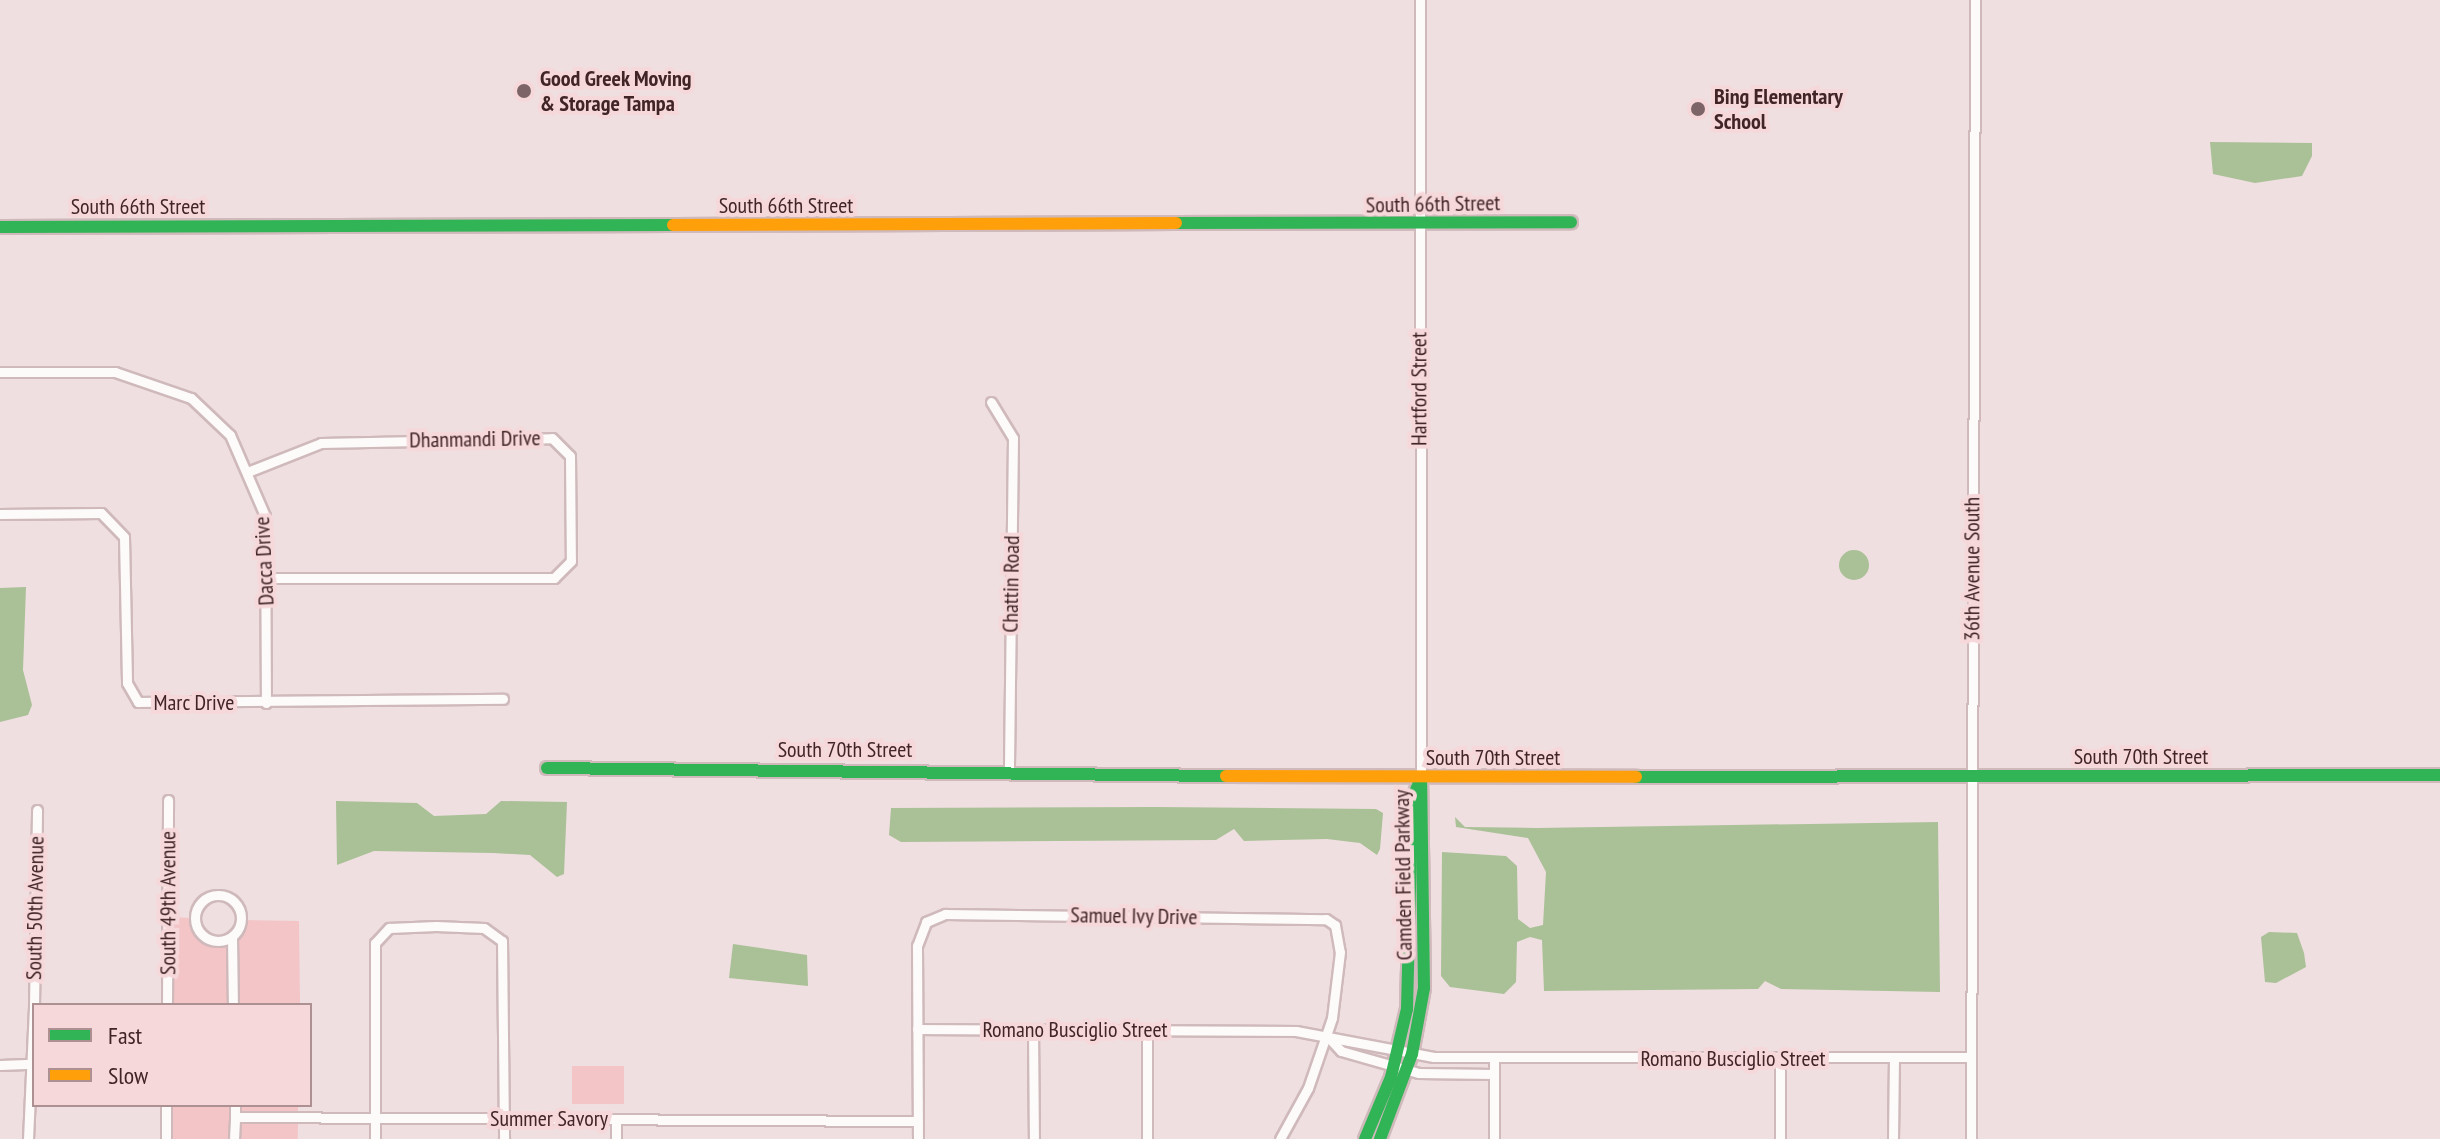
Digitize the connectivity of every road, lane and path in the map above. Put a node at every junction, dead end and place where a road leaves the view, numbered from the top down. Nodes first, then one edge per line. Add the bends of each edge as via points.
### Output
1 (1420, 0) edge
2 (1975, 0) edge
3 (1571, 222) dead end
4 (1418, 225) junction
5 (0, 227) edge
6 (0, 372) edge
7 (991, 402) dead end
8 (250, 471) junction
9 (0, 514) edge
10 (268, 578) junction
11 (503, 699) dead end
12 (266, 703) junction
13 (547, 768) dead end
14 (1009, 771) junction
15 (2440, 775) edge
16 (1421, 778) junction
17 (1971, 778) junction
18 (168, 800) dead end
19 (37, 810) dead end
20 (232, 937) junction
21 (34, 1003) edge
22 (167, 1003) edge
23 (233, 1003) edge
24 (917, 1029) junction
25 (1033, 1030) junction
26 (1147, 1030) junction
27 (1328, 1037) junction
28 (1406, 1052) junction
29 (1971, 1057) junction
30 (1494, 1058) junction
31 (1780, 1059) junction
32 (1894, 1059) junction
33 (32, 1064) edge
34 (0, 1065) edge
35 (1401, 1068) junction
36 (1494, 1074) junction
37 (166, 1107) edge
38 (235, 1107) edge
39 (235, 1117) junction
40 (504, 1119) junction
41 (616, 1119) junction
42 (375, 1120) junction
43 (918, 1121) junction
44 (28, 1139) edge
45 (166, 1139) edge
46 (234, 1139) edge
47 (375, 1139) edge
48 (504, 1139) edge
49 (616, 1139) edge
50 (918, 1139) edge
51 (1034, 1139) edge
52 (1147, 1139) edge
53 (1280, 1139) edge
54 (1365, 1139) edge
55 (1380, 1139) edge
56 (1494, 1139) edge
57 (1780, 1139) edge
58 (1893, 1139) edge
59 (1971, 1139) edge

1 - 4 street, Hartford Street
2 - 17 street, 36th Avenue South
3 - 4 street, South 66th Street
4 - 5 street, South 66th Street
4 - 16 street, Hartford Street
6 - 8 street, Dacca Drive via 115,372 191,398 230,435
7 - 14 street, Chattin Road via 1013,438
8 - 10 street, Dacca Drive via 265,516
8 - 10 street, Dhanmandi Drive via 321,443 552,438 570,456 571,561 554,578
9 - 12 street, Marc Drive via 101,513 124,537 127,683 138,702
10 - 12 street, Dacca Drive
11 - 12 street, Marc Drive
13 - 14 street, South 70th Street
14 - 16 street, South 70th Street
15 - 17 street, South 70th Street
16 - 17 street, South 70th Street
16 - 28 street, Camden Field Parkway via 1426,971
17 - 29 street, 36th Avenue South
18 - 22 street, South 49th Avenue
19 - 21 street, South 50th Avenue
20 - 20 street via 241,917 236,903 216,895 202,902 195,915 203,936
20 - 23 street
24 - 25 street, Romano Busciglio Street
24 - 27 street, Samuel Ivy Drive via 917,946 934,917 1310,917 1326,919 1339,937
24 - 43 street, Samuel Ivy Drive
25 - 26 street, Romano Busciglio Street
25 - 51 street
26 - 27 street, Romano Busciglio Street
26 - 52 street
27 - 28 street, Romano Busciglio Street
27 - 35 street, Romano Busciglio Street via 1341,1051
27 - 53 street, Samuel Ivy Drive
28 - 30 street, Romano Busciglio Street
28 - 35 street, Camden Field Parkway
29 - 32 street, Romano Busciglio Street
29 - 59 street, 36th Avenue South
30 - 31 street, Romano Busciglio Street
30 - 36 street
31 - 32 street, Romano Busciglio Street
31 - 57 street
32 - 58 street
33 - 34 street
33 - 44 street, South 50th Avenue
35 - 36 street, Romano Busciglio Street
35 - 54 street, Camden Field Parkway
35 - 55 street, Camden Field Parkway
36 - 56 street
37 - 45 street
38 - 39 street
39 - 42 street, Summer Savory
39 - 46 street
40 - 41 street, Summer Savory
40 - 42 street, Summer Savory
40 - 42 street via 502,941 484,928 436,926 389,928 375,943
40 - 48 street
41 - 43 street, Summer Savory
41 - 49 street
42 - 47 street
43 - 50 street, Samuel Ivy Drive

